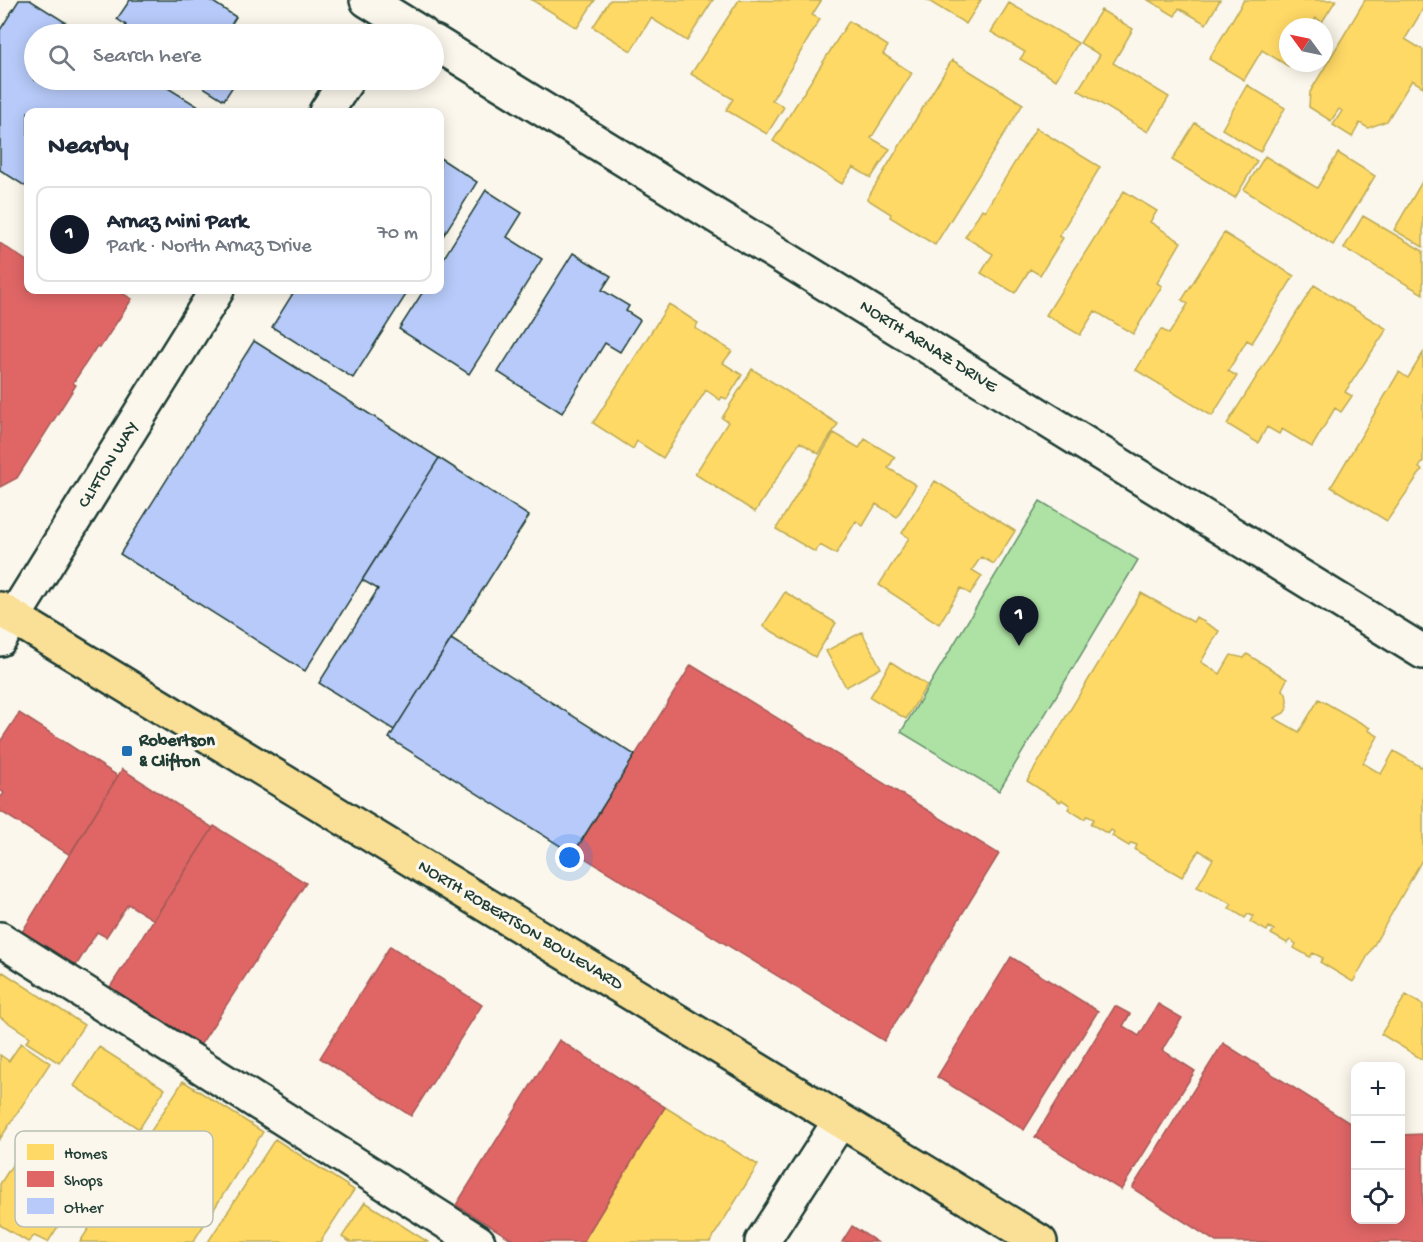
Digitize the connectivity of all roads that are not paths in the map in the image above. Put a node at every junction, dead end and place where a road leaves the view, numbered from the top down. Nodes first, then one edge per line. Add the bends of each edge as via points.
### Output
1 (382, 12) edge
2 (404, 24) edge
3 (444, 48) edge
4 (341, 90) edge
5 (330, 108) edge
6 (214, 294) edge
7 (5, 622) edge
8 (1423, 652) edge
9 (0, 939) edge
10 (840, 1121) junction
11 (478, 1242) edge
12 (762, 1242) edge
13 (1040, 1242) edge

1 - 2 street
3 - 8 street, NORTH ARNAZ DRIVE
4 - 5 street
6 - 7 street, CLIFTON WAY
7 - 10 main road, NORTH ROBERTSON BOULEVARD
9 - 11 street
10 - 12 street
10 - 13 main road, NORTH ROBERTSON BOULEVARD

